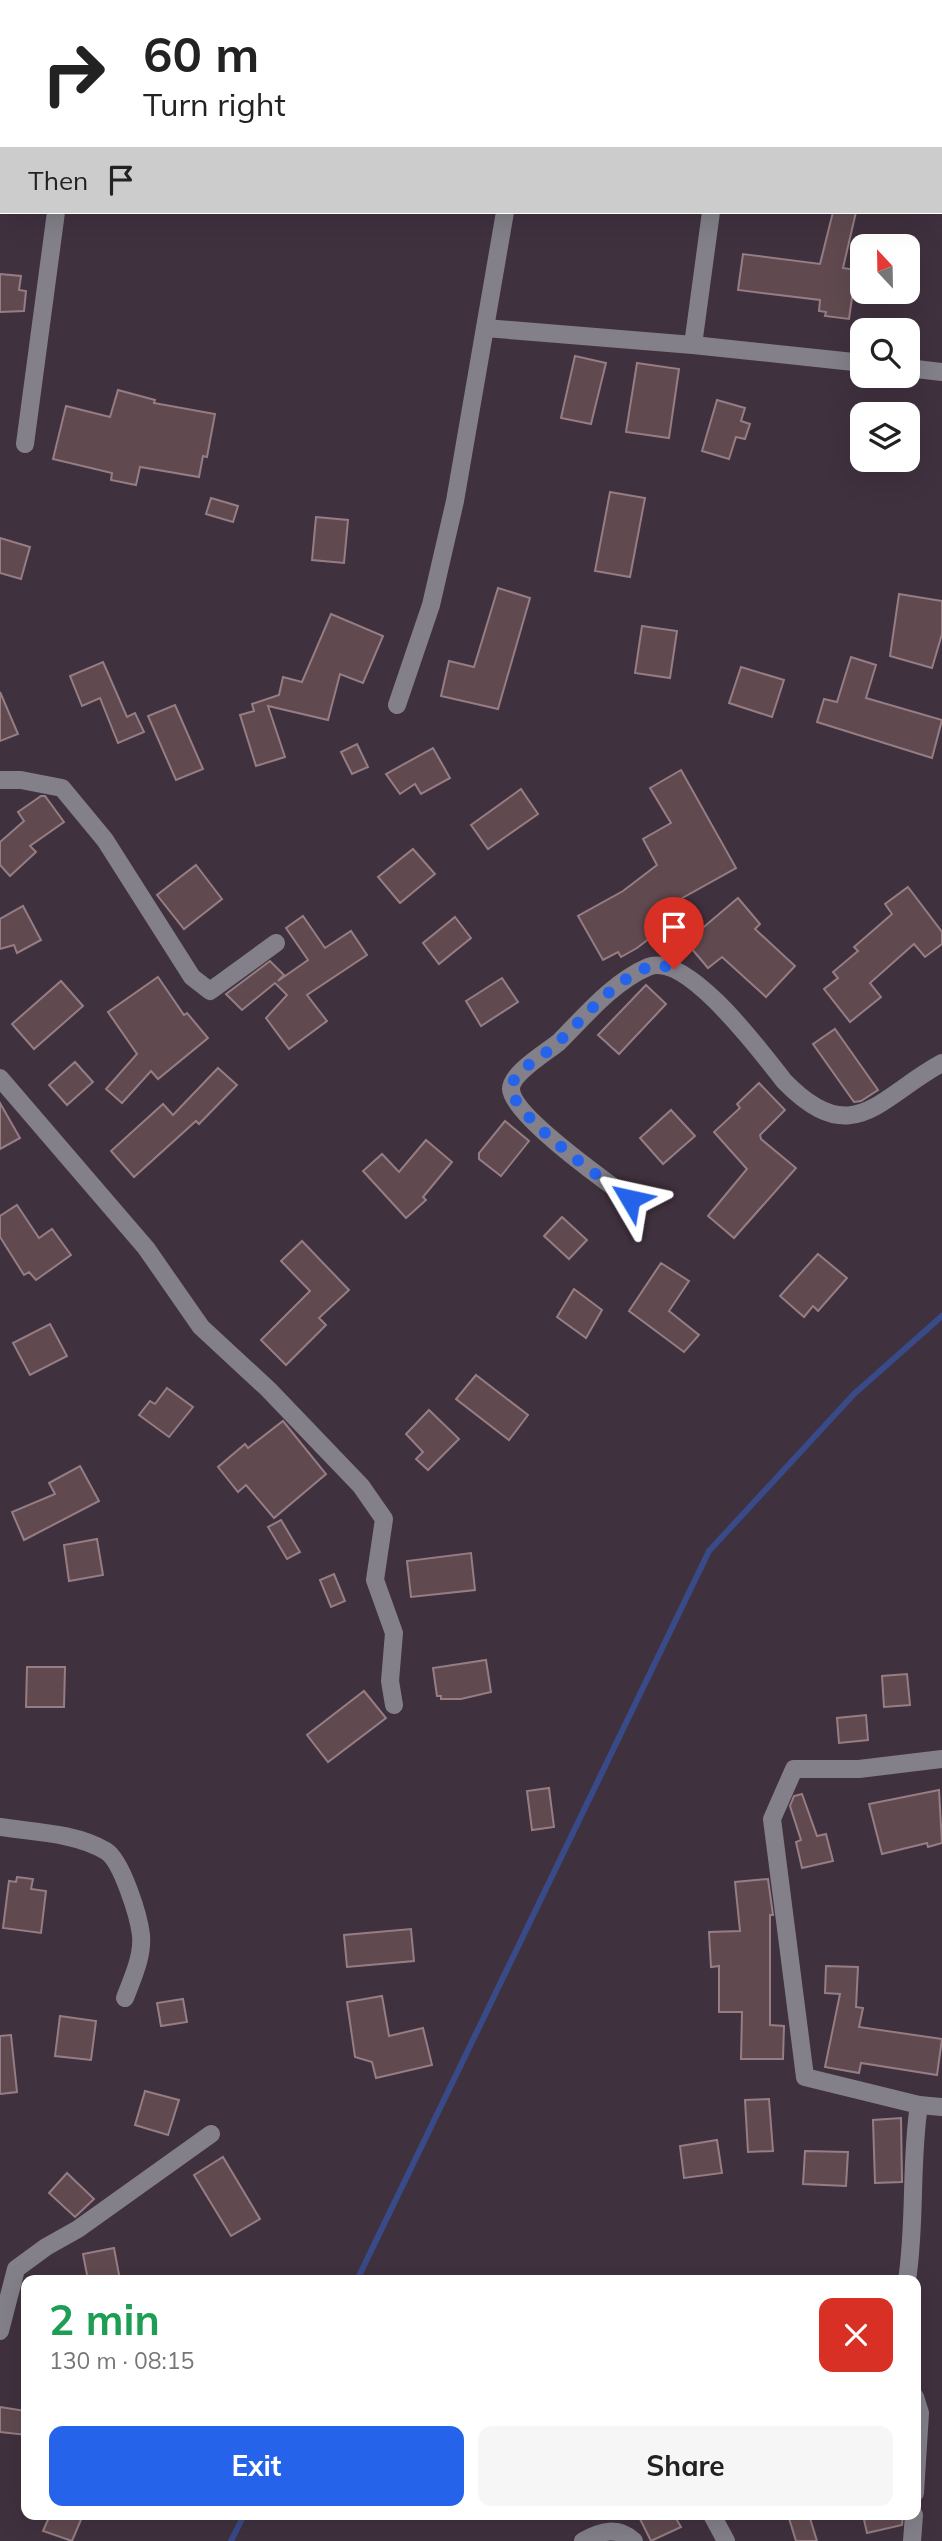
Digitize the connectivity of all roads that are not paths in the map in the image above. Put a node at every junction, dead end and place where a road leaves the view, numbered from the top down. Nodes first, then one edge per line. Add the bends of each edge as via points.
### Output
1 (55, 214) edge
2 (505, 214) edge
3 (711, 214) edge
4 (485, 328) junction
5 (693, 345) junction
6 (850, 362) edge
7 (920, 369) edge
8 (942, 372) edge
9 (25, 444) dead end
10 (397, 705) dead end
11 (0, 780) edge
12 (276, 943) dead end
13 (942, 1063) edge
14 (0, 1078) edge
15 (630, 1199) dead end
16 (394, 1705) dead end
17 (942, 1759) edge
18 (0, 1827) edge
19 (125, 1998) dead end
20 (919, 2105) junction
21 (942, 2107) edge
22 (211, 2134) dead end
23 (908, 2275) edge
24 (0, 2331) edge
25 (715, 2520) edge
26 (914, 2520) edge
27 (583, 2541) edge
28 (634, 2541) edge
29 (726, 2541) edge
30 (912, 2541) edge

1 - 9 street
2 - 4 street
3 - 5 street
4 - 5 street
4 - 10 street via 431,605
5 - 6 street
7 - 8 street
11 - 12 street via 62,788 105,840 192,977 210,992
13 - 15 street via 878,1108 859,1115 819,1110 784,1082 701,986 674,969 649,967 612,991 514,1078 511,1089 516,1101 550,1136
14 - 16 street via 146,1248 201,1327 324,1447 384,1519 375,1580 394,1633 390,1681
17 - 20 street via 859,1769 794,1769 772,1819 805,2077
18 - 19 street via 92,1844 110,1853 124,1877 141,1936 138,1964
20 - 21 street
20 - 23 street
22 - 24 street via 16,2269
25 - 29 street
26 - 30 street
27 - 28 street via 601,2531 625,2533

